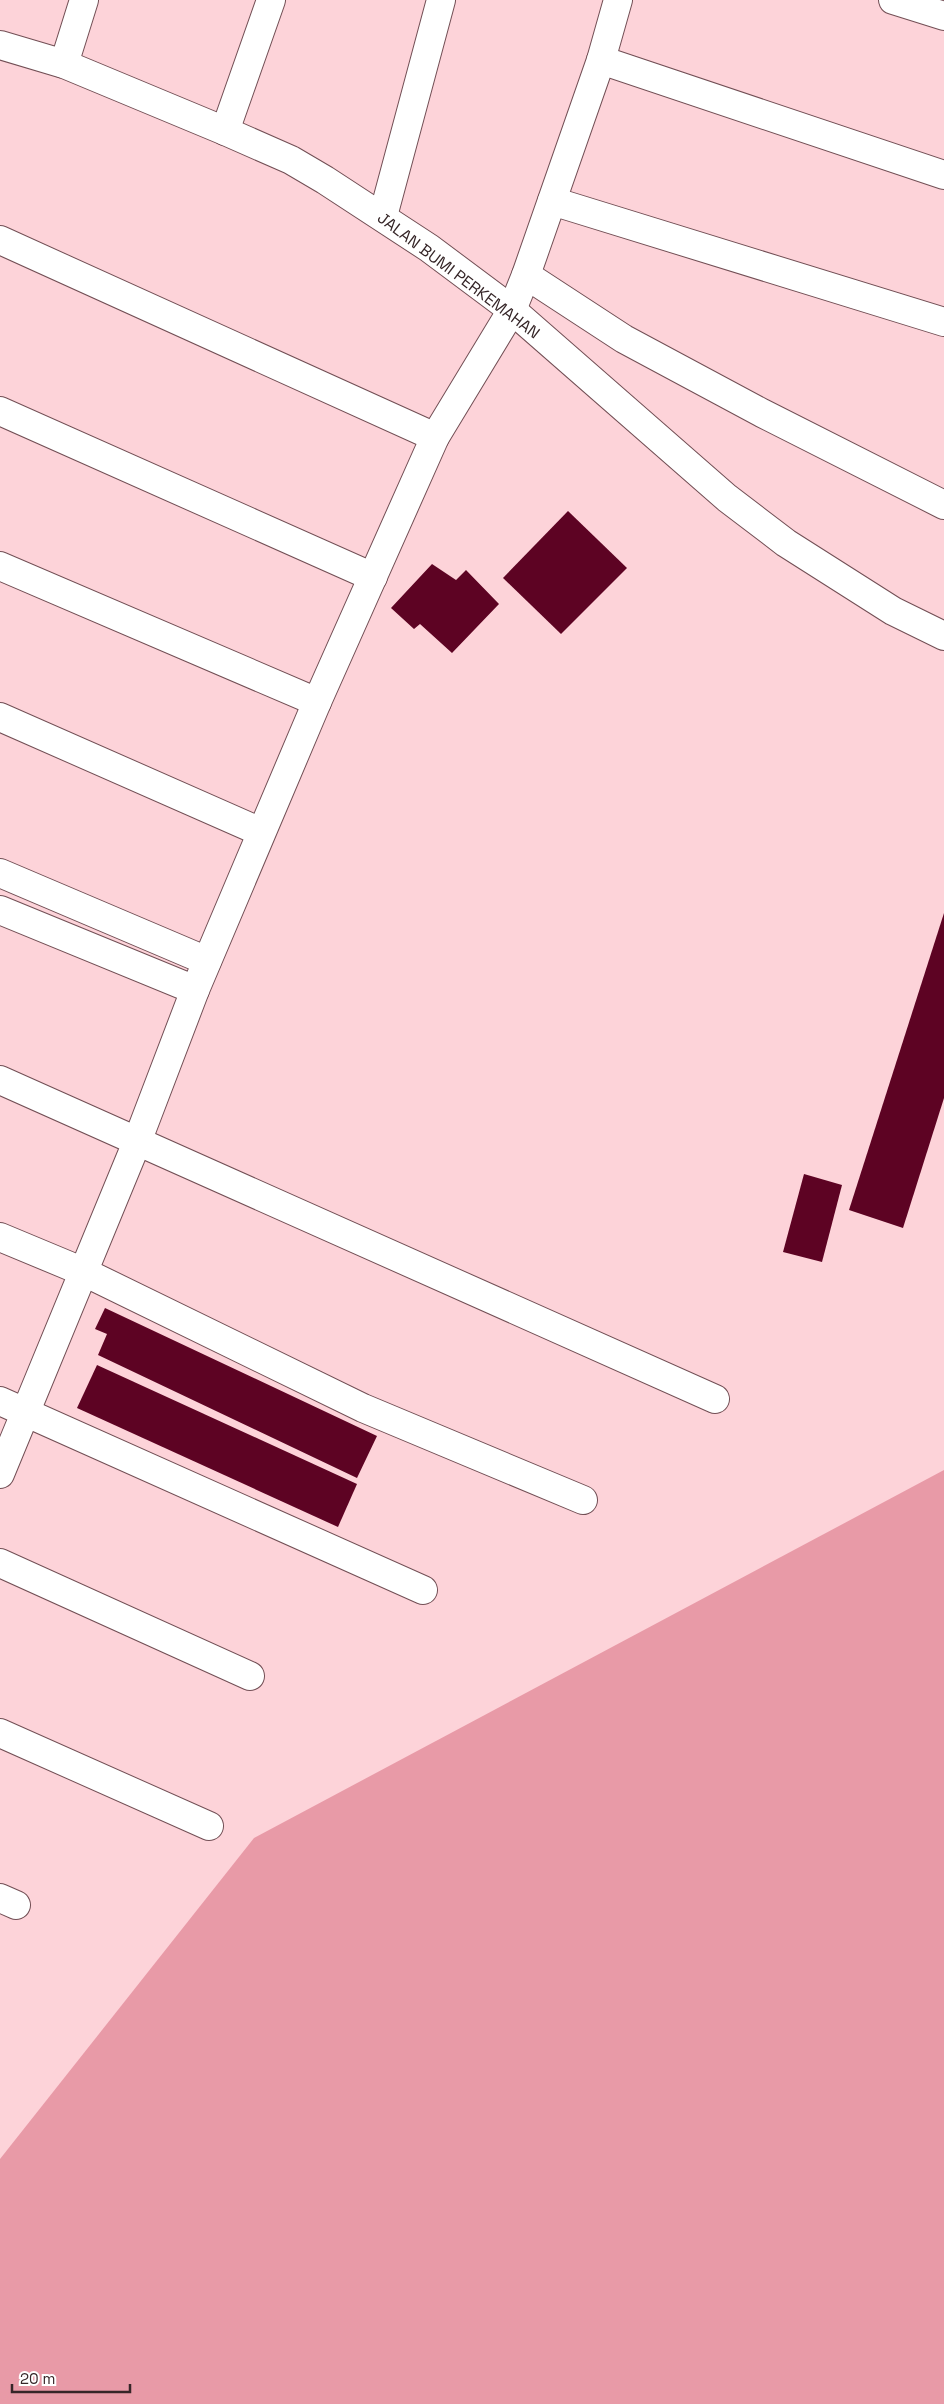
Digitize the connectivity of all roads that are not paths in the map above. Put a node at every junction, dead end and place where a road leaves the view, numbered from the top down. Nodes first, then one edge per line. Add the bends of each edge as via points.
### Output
1 (84, 0) edge
2 (271, 0) edge
3 (441, 0) edge
4 (618, 0) edge
5 (893, 0) edge
6 (944, 16) edge
7 (0, 45) edge
8 (601, 60) junction
9 (64, 64) junction
10 (225, 131) junction
11 (944, 175) edge
12 (552, 202) junction
13 (383, 216) junction
14 (0, 240) edge
15 (526, 275) junction
16 (512, 310) junction
17 (944, 322) edge
18 (0, 411) edge
19 (436, 438) junction
20 (944, 505) edge
21 (0, 566) edge
22 (373, 577) junction
23 (944, 636) edge
24 (317, 702) junction
25 (0, 717) edge
26 (261, 832) junction
27 (0, 873) edge
28 (0, 910) edge
29 (207, 961) junction
30 (195, 990) junction
31 (0, 1080) edge
32 (137, 1142) junction
33 (0, 1237) edge
34 (84, 1272) junction
35 (715, 1399) dead end
36 (0, 1401) edge
37 (26, 1412) junction
38 (0, 1474) edge
39 (583, 1500) dead end
40 (0, 1563) edge
41 (424, 1590) dead end
42 (250, 1676) dead end
43 (0, 1732) edge
44 (209, 1826) dead end

1 - 9 street
2 - 10 street
3 - 13 street
4 - 8 street
5 - 6 street
7 - 9 street, JALAN BUMI PERKEMAHAN
8 - 11 street
8 - 12 street
9 - 10 street, JALAN BUMI PERKEMAHAN
10 - 13 street, JALAN BUMI PERKEMAHAN via 291,160
12 - 15 street
12 - 17 street
13 - 16 street, JALAN BUMI PERKEMAHAN
14 - 19 street
15 - 16 street
15 - 20 street via 624,338 762,413
16 - 19 street
16 - 23 street, JALAN BUMI PERKEMAHAN via 727,498 786,544 893,611
18 - 22 street
19 - 22 street
21 - 24 street
22 - 24 street
24 - 26 street
25 - 26 street
26 - 29 street
27 - 29 street
28 - 30 street
29 - 30 street
30 - 32 street
31 - 32 street
32 - 34 street
32 - 35 street
33 - 34 street
34 - 37 street
34 - 39 street via 363,1408
36 - 37 street
37 - 38 street
37 - 41 street
40 - 42 street
43 - 44 street

